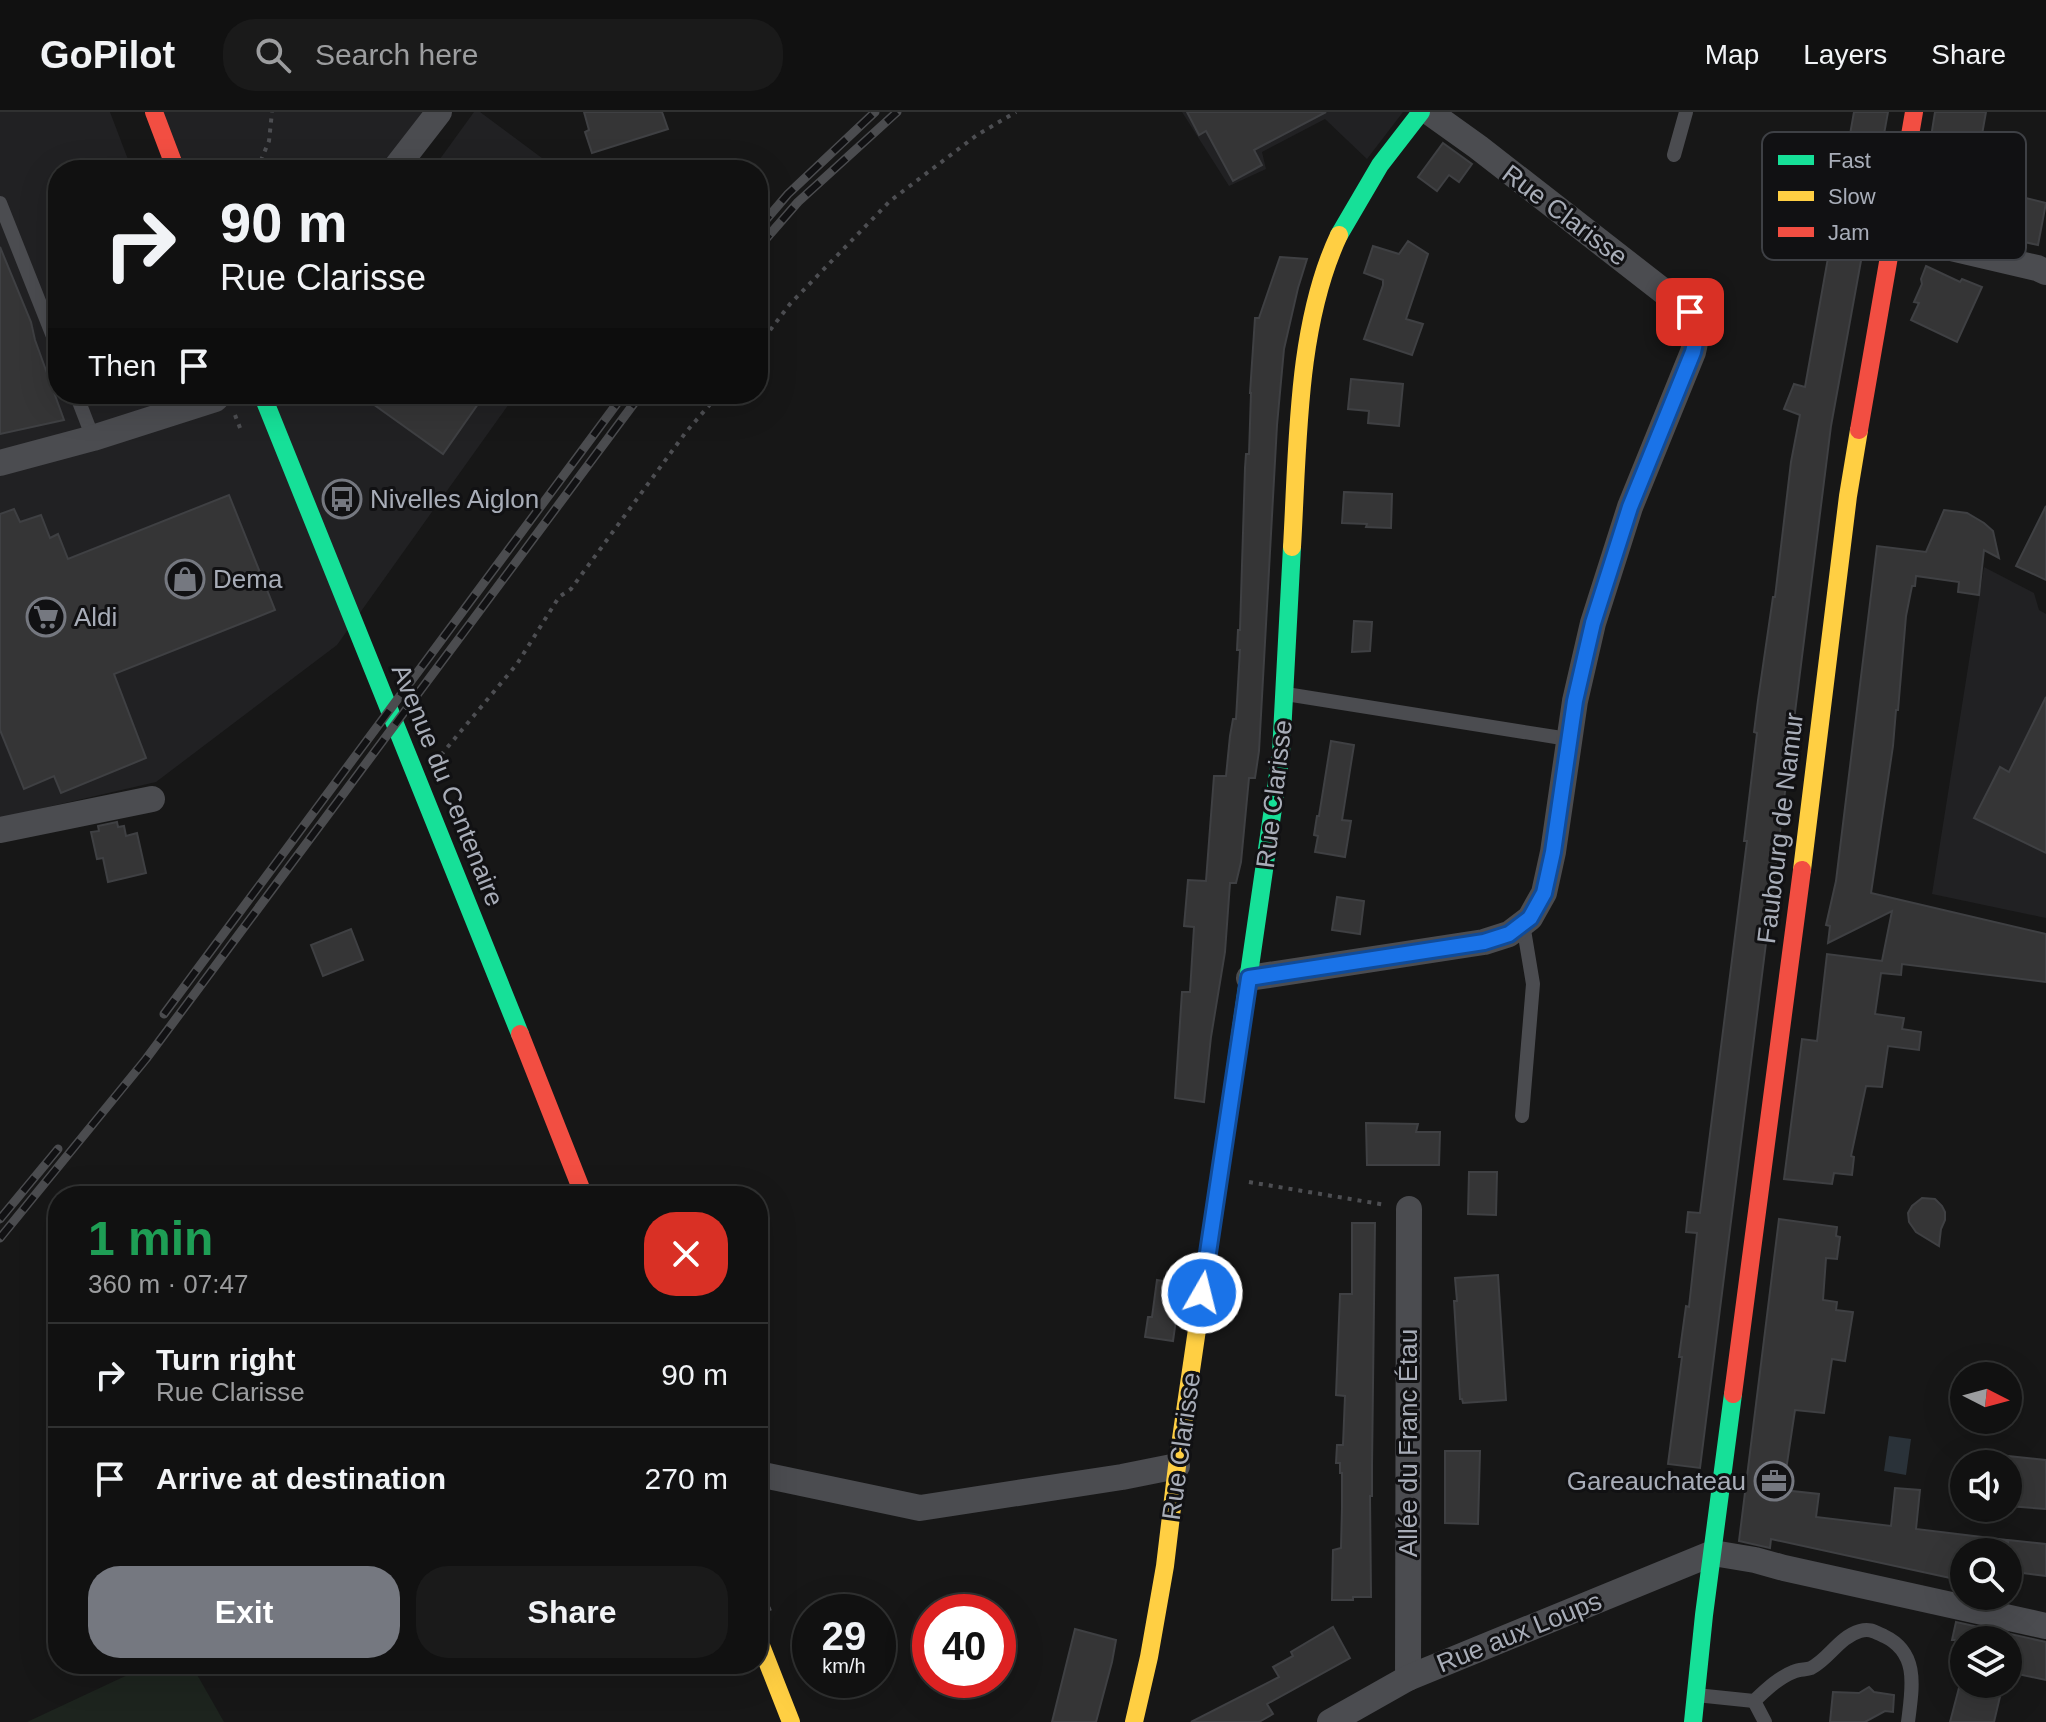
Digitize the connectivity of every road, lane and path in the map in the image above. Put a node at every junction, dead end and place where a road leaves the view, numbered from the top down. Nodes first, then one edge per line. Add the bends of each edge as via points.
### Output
1 (154, 112) edge
2 (272, 112) edge
3 (439, 112) edge
4 (1016, 112) edge
5 (1421, 112) edge
6 (1429, 112) edge
7 (1686, 112) edge
8 (1914, 112) edge
9 (1910, 132) edge
10 (1674, 155) dead end
11 (172, 160) edge
12 (261, 160) edge
13 (402, 160) edge
14 (0, 203) edge
15 (1887, 260) edge
16 (2003, 260) edge
17 (2046, 272) edge
18 (48, 324) edge
19 (768, 333) edge
20 (80, 404) edge
21 (199, 404) edge
22 (266, 404) edge
23 (710, 404) edge
24 (93, 438) junction
25 (0, 463) edge
26 (1286, 694) junction
27 (1568, 739) junction
28 (420, 781) junction
29 (152, 799) dead end
30 (0, 830) edge
31 (1523, 924) junction
32 (1249, 978) junction
33 (1522, 1116) dead end
34 (1219, 1177) junction
35 (580, 1186) edge
36 (1409, 1209) joint
37 (1177, 1466) junction
38 (768, 1476) edge
39 (1713, 1553) junction
40 (2046, 1626) edge
41 (768, 1663) edge
42 (1408, 1678) junction
43 (1696, 1695) junction
44 (1754, 1701) junction
45 (791, 1722) edge
46 (1134, 1722) edge
47 (1330, 1722) edge
48 (1693, 1722) edge
49 (1765, 1722) edge
50 (1908, 1722) edge

1 - 11 street
2 - 12 path
3 - 13 street
4 - 19 path via 890,201
5 - 26 street, Rue Clarisse via 1347,219 1319,293 1306,351 1299,426
6 - 27 street, Rue Clarisse via 1650,279 1690,312 1695,323 1693,352 1630,507 1593,623
7 - 10 lane
8 - 9 street, Faubourg de Namur
14 - 18 lane
15 - 39 street, Faubourg de Namur via 1848,496
16 - 17 street
20 - 24 lane
21 - 24 street
22 - 28 street, Avenue du Centenaire
23 - 28 path via 571,589 559,597 517,664
24 - 25 street
26 - 27 lane
26 - 32 street, Rue Clarisse
27 - 31 street, Rue Clarisse via 1544,893
28 - 35 street, Avenue du Centenaire
29 - 30 street
31 - 32 street via 1484,942
31 - 33 lane via 1533,984
32 - 34 street, Rue Clarisse
34 - 36 path
34 - 37 street, Rue Clarisse
36 - 42 street, Allée du Franc Étau
37 - 38 street via 920,1508
37 - 46 street, Rue Clarisse via 1165,1566
39 - 40 street
39 - 42 street, Rue aux Loups
39 - 43 street, Faubourg de Namur
41 - 45 street
42 - 47 street, Rue aux Loups
43 - 44 lane
43 - 48 street, Faubourg de Namur
44 - 49 lane
44 - 50 lane via 1793,1672 1811,1668 1843,1640 1870,1629 1894,1640 1907,1656 1912,1684

